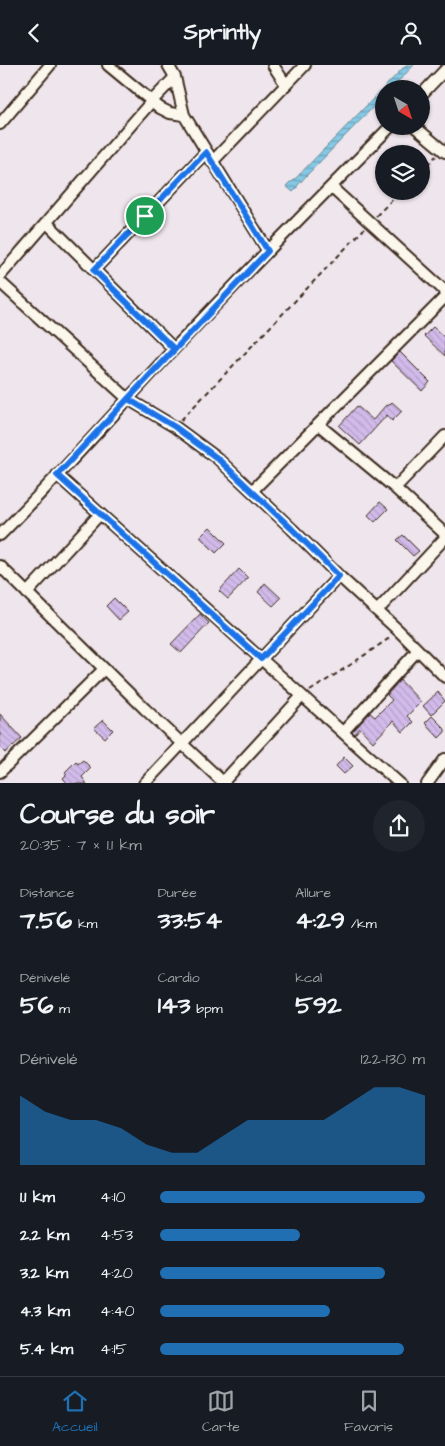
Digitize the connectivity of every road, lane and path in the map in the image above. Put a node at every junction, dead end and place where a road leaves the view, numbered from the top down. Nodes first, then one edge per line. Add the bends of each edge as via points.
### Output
1 (50, 65) edge
2 (108, 65) edge
3 (168, 65) edge
4 (273, 65) edge
5 (305, 65) edge
6 (445, 70) edge
7 (175, 77) junction
8 (286, 85) junction
9 (430, 86) edge
10 (151, 102) junction
11 (184, 115) junction
12 (0, 124) edge
13 (382, 135) edge
14 (425, 135) edge
15 (444, 151) edge
16 (206, 152) junction
17 (212, 162) junction
18 (430, 163) edge
19 (331, 187) junction
20 (392, 200) edge
21 (47, 223) junction
22 (369, 223) junction
23 (268, 251) junction
24 (94, 270) junction
25 (0, 276) edge
26 (0, 282) edge
27 (445, 291) edge
28 (445, 297) edge
29 (174, 349) junction
30 (128, 399) junction
31 (319, 425) junction
32 (175, 427) junction
33 (445, 436) edge
34 (57, 475) junction
35 (395, 488) junction
36 (252, 491) junction
37 (100, 514) junction
38 (0, 535) edge
39 (445, 536) edge
40 (0, 566) edge
41 (339, 576) junction
42 (26, 593) junction
43 (377, 611) junction
44 (399, 631) junction
45 (418, 650) junction
46 (261, 659) junction
47 (104, 669) junction
48 (445, 677) edge
49 (302, 696) junction
50 (343, 732) junction
51 (182, 743) junction
52 (445, 759) edge
53 (0, 772) edge
54 (144, 783) edge
55 (224, 783) edge
56 (400, 783) edge
57 (427, 783) edge

1 - 12 street
2 - 10 street
3 - 7 street
4 - 8 street
5 - 8 street
6 - 9 street
7 - 10 street
7 - 11 street
8 - 17 street
10 - 11 street via 170,113
10 - 21 street
11 - 16 street
13 - 19 street
14 - 15 street
15 - 18 path
16 - 17 street
16 - 24 street
17 - 23 street
19 - 22 street
19 - 23 street
20 - 22 path
21 - 24 street
21 - 25 street
22 - 27 street
22 - 32 path
23 - 29 street
24 - 29 street
26 - 30 street
28 - 31 street
29 - 30 street
30 - 32 street
30 - 34 street
31 - 35 street
31 - 36 street
32 - 36 street via 217,458
33 - 35 street
34 - 37 street
34 - 38 street
35 - 39 street
36 - 41 street
37 - 42 street
37 - 46 street
39 - 43 street
40 - 42 street
41 - 43 street
41 - 46 street
42 - 47 street
43 - 44 street
44 - 45 street
44 - 49 path
45 - 48 street
45 - 50 street
46 - 49 street
46 - 51 street
47 - 51 street
47 - 53 street
49 - 50 street
49 - 55 street
50 - 56 street
51 - 54 street
51 - 55 street
52 - 57 street

